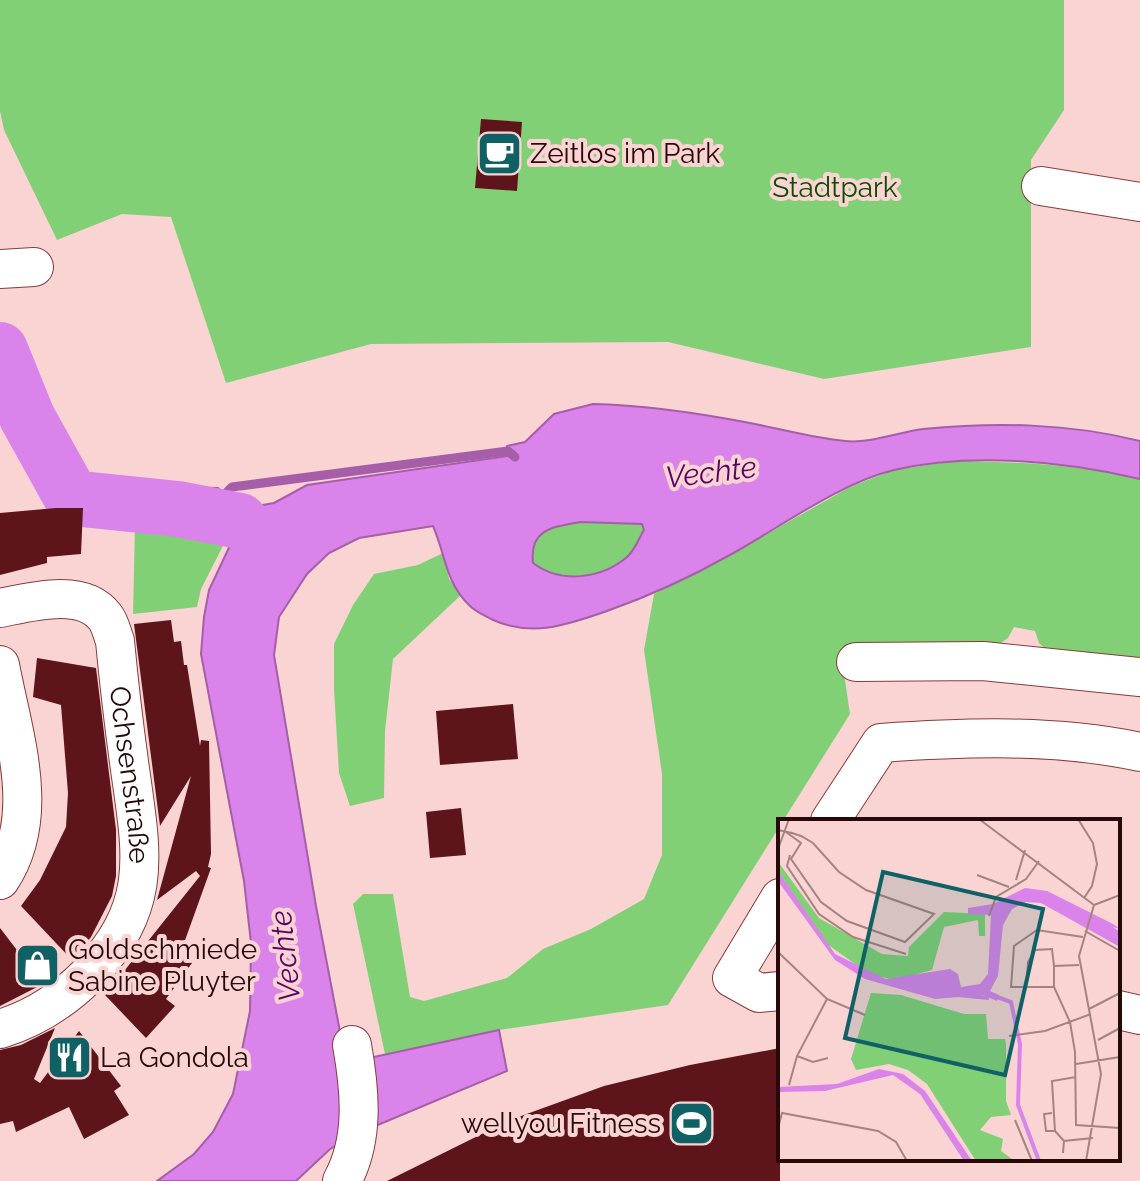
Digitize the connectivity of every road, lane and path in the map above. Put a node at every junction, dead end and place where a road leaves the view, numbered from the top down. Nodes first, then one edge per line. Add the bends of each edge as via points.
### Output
1 (1041, 186) dead end
2 (1140, 202) edge
3 (0, 608) edge
4 (856, 662) dead end
5 (0, 665) edge
6 (1140, 677) edge
7 (1140, 752) edge
8 (831, 819) edge
9 (0, 880) edge
10 (778, 901) edge
11 (778, 991) edge
12 (1120, 1010) edge
13 (1140, 1015) edge
14 (0, 1029) edge
15 (352, 1045) dead end
16 (347, 1169) edge

1 - 2 street
3 - 14 street, Ochsenstraße via 70,600 93,605 107,618 115,641 141,845 138,886 126,924 104,958 46,1009
4 - 6 street via 983,661
5 - 9 street via 23,799 21,833 13,861
7 - 8 street via 1033,739 881,743
10 - 11 street via 732,978 759,993
12 - 13 street
15 - 16 street via 359,1107

